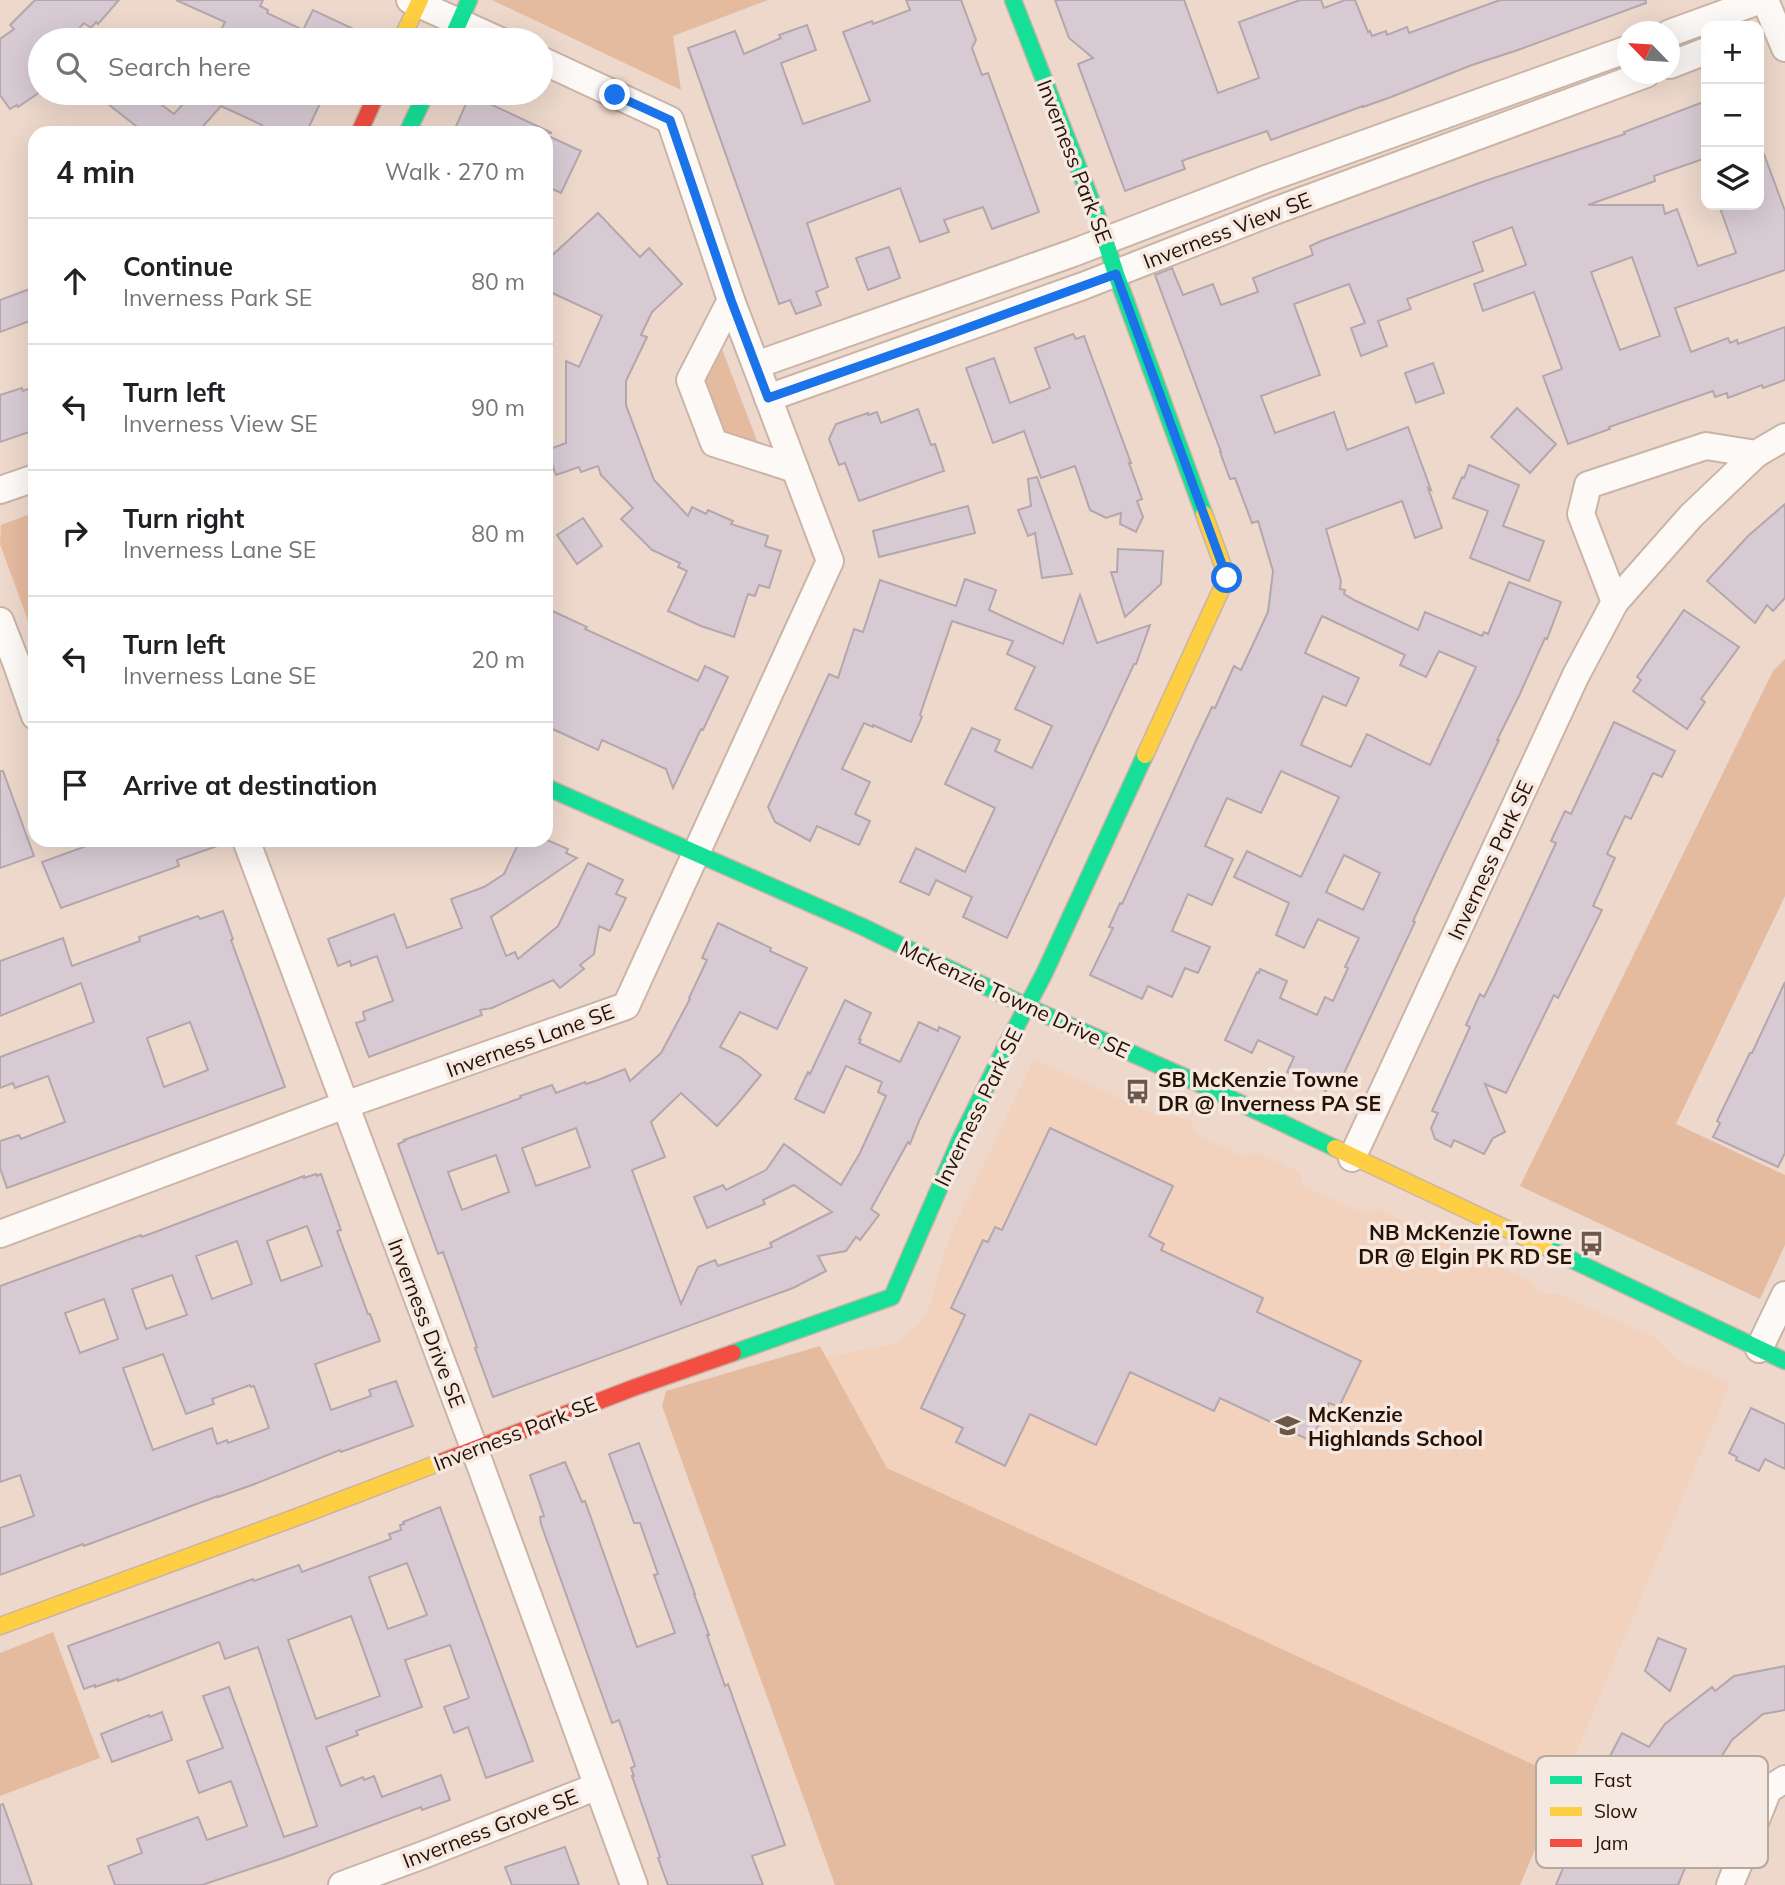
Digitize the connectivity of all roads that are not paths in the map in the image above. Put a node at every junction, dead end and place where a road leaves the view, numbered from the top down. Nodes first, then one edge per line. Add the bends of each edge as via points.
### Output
1 (1013, 0) edge
2 (1763, 0) edge
3 (416, 1) edge
4 (460, 21) edge
5 (406, 28) edge
6 (1680, 29) edge
7 (1773, 35) edge
8 (1617, 52) edge
9 (1701, 53) edge
10 (1680, 61) edge
11 (553, 66) edge
12 (1619, 84) edge
13 (372, 105) edge
14 (420, 105) edge
15 (362, 126) edge
16 (410, 126) edge
17 (1106, 240) junction
18 (1116, 274) junction
19 (731, 300) junction
20 (756, 365) junction
21 (768, 398) junction
22 (1785, 437) edge
23 (1756, 454) junction
24 (795, 469) junction
25 (28, 481) edge
26 (0, 491) edge
27 (1615, 602) junction
28 (2, 630) edge
29 (8, 665) edge
30 (28, 703) edge
31 (553, 790) edge
32 (249, 847) edge
33 (696, 854) junction
34 (1028, 1006) junction
35 (345, 1105) junction
36 (1352, 1158) junction
37 (0, 1234) edge
38 (1785, 1295) edge
39 (1759, 1349) junction
40 (1785, 1362) edge
41 (474, 1448) junction
42 (0, 1626) edge
43 (1785, 1779) edge
44 (598, 1786) junction
45 (1768, 1790) edge
46 (1737, 1868) edge
47 (342, 1885) edge
48 (634, 1885) edge
49 (1730, 1885) edge

1 - 17 street, Inverness Park SE
2 - 6 street
2 - 7 street
3 - 4 street
3 - 5 street
8 - 17 street, Inverness View SE
9 - 10 street
11 - 19 street, Inverness Lane SE via 670,120
12 - 18 street, Inverness View SE via 1277,209
13 - 15 street
14 - 16 street
17 - 18 street, Inverness Park SE
17 - 20 street, Inverness View SE
18 - 21 street, Inverness View SE
18 - 34 street, Inverness Park SE via 1227,578
19 - 20 street, Inverness Lane SE
19 - 24 street via 690,380 714,443
20 - 21 street, Inverness Lane SE
21 - 24 street, Inverness Lane SE
22 - 23 street, Inverness Park SE
23 - 27 street, Inverness Park SE via 1691,516
23 - 27 street via 1706,446 1588,485 1581,514
24 - 33 street, Inverness Lane SE via 830,561
25 - 26 street
27 - 36 street, Inverness Park SE via 1576,675
28 - 29 street
29 - 30 street
31 - 33 street, McKenzie Towne Drive SE
32 - 35 street, Inverness Drive SE
33 - 34 street, McKenzie Towne Drive SE
33 - 35 street, Inverness Lane SE via 626,1006
34 - 36 street, McKenzie Towne Drive SE
34 - 41 street, Inverness Park SE via 922,1224 892,1297
35 - 37 street, Inverness Lane SE
35 - 41 street, Inverness Drive SE
36 - 39 street, McKenzie Towne Drive SE
38 - 39 street
39 - 40 street, McKenzie Towne Drive SE
41 - 42 street, Inverness Park SE
41 - 44 street, Inverness Drive SE
43 - 45 street
44 - 47 street, Inverness Grove SE
44 - 48 street, Inverness Drive SE
46 - 49 street

